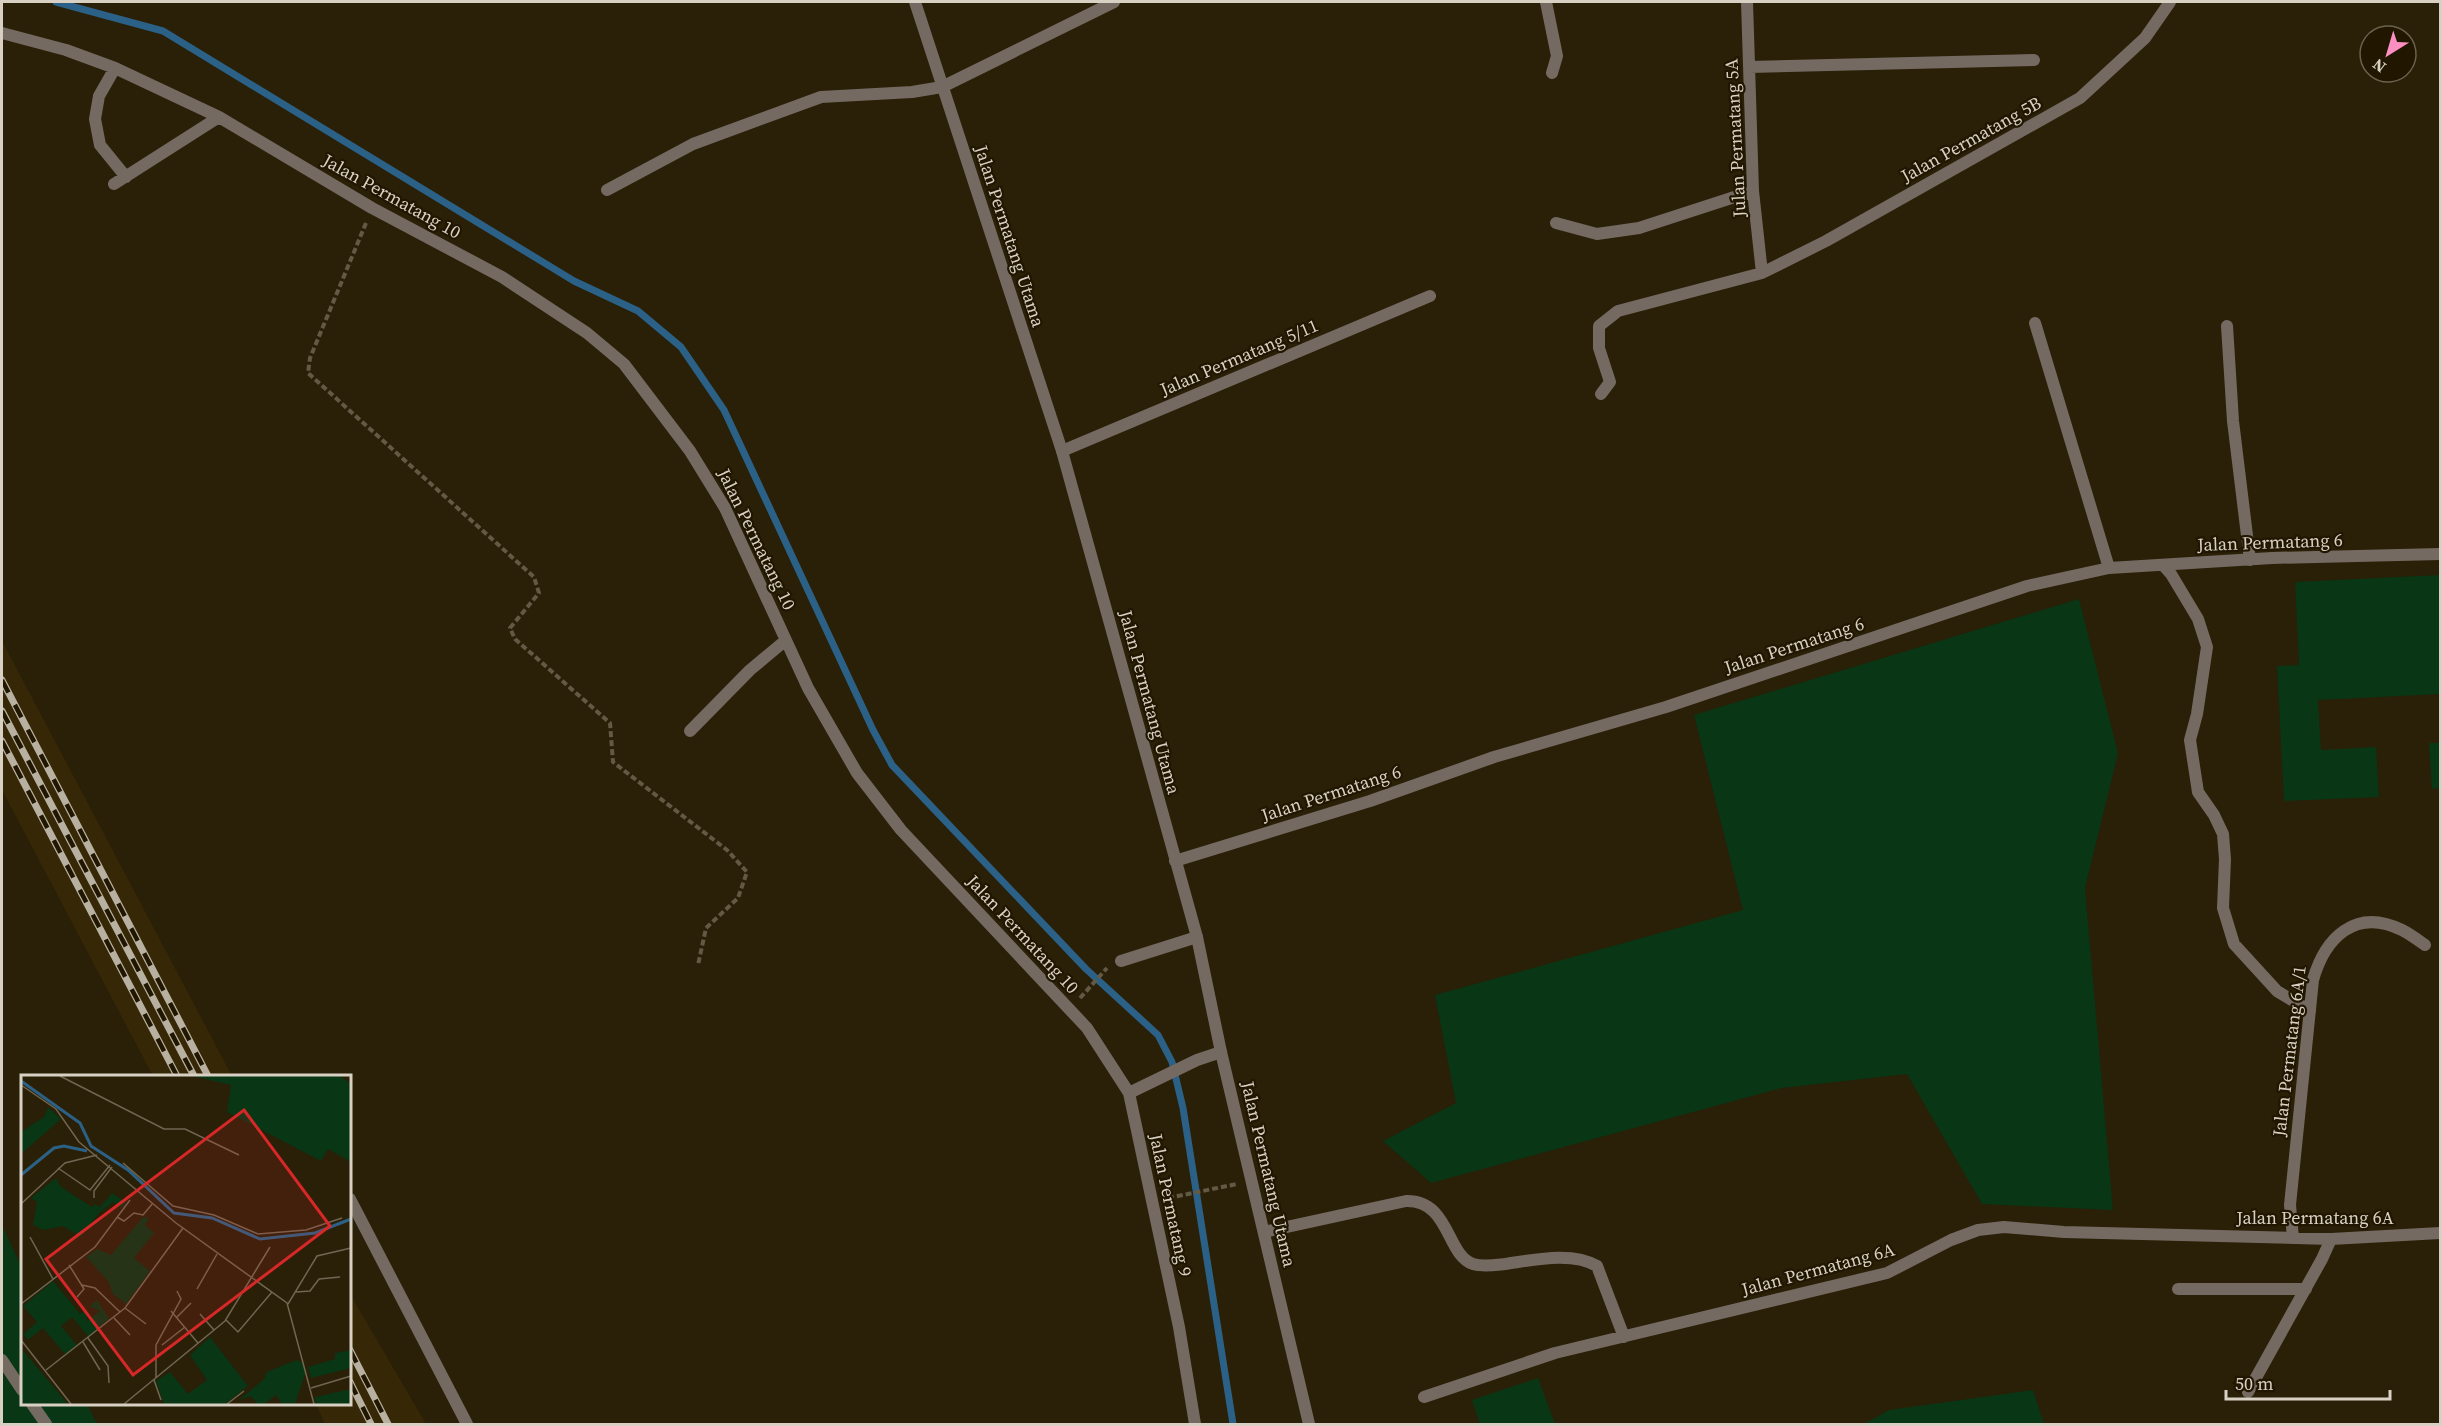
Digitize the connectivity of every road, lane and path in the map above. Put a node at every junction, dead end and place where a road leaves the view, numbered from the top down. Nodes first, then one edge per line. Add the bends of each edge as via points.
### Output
1 (915, 2) edge
2 (1114, 2) edge
3 (1546, 2) edge
4 (1747, 2) edge
5 (2170, 2) edge
6 (2, 33) edge
7 (2034, 60) dead end
8 (1749, 67) junction
9 (115, 68) junction
10 (1552, 73) dead end
11 (942, 87) junction
12 (219, 117) junction
13 (126, 177) junction
14 (114, 184) dead end
15 (607, 190) dead end
16 (1753, 191) junction
17 (372, 208) junction
18 (1556, 223) dead end
19 (1762, 273) junction
20 (1430, 296) dead end
21 (2035, 322) dead end
22 (2227, 326) dead end
23 (1601, 394) dead end
24 (1062, 451) junction
25 (2440, 554) edge
26 (2250, 560) junction
27 (2163, 565) junction
28 (2109, 568) junction
29 (786, 640) junction
30 (690, 731) dead end
31 (1175, 861) junction
32 (1197, 937) junction
33 (2425, 945) dead end
34 (1121, 961) dead end
35 (698, 965) dead end
36 (1105, 969) dead end
37 (1080, 998) dead end
38 (2310, 1011) junction
39 (1221, 1052) junction
40 (1129, 1093) junction
41 (1231, 1185) dead end
42 (1184, 1195) dead end
43 (351, 1201) edge
44 (1264, 1232) junction
45 (2440, 1233) edge
46 (2293, 1238) junction
47 (2331, 1239) junction
48 (2178, 1289) dead end
49 (2306, 1289) junction
50 (1624, 1337) junction
51 (2, 1359) edge
52 (21, 1388) edge
53 (2248, 1392) dead end
54 (1424, 1397) dead end
55 (33, 1405) edge
56 (46, 1425) edge
57 (467, 1425) edge
58 (1195, 1425) edge
59 (1309, 1425) edge

1 - 11 street, Jalan Permatang Utama
2 - 11 street
3 - 10 street via 1557,56
4 - 8 street, Julan Permatang 5A
5 - 19 street, Jalan Permatang 5B via 2145,38 2080,98
6 - 9 street, Jalan Permatang 10
7 - 8 street
8 - 16 street, Julan Permatang 5A
9 - 12 street, Jalan Permatang 10
9 - 13 street via 99,96 95,119 100,145
11 - 15 street via 821,97 693,144
11 - 24 street, Jalan Permatang Utama
12 - 13 street
12 - 17 street, Jalan Permatang 10
13 - 14 street
16 - 18 street via 1639,228 1597,234
16 - 19 street, Julan Permatang 5A
17 - 29 street, Jalan Permatang 10 via 502,278 586,333 624,364 690,451 725,508
17 - 35 path via 310,358 309,373 534,577 539,593 510,628 515,639 610,723 613,762 727,850 747,872 738,898 706,928
19 - 23 street, Jalan Permatang 5B via 1618,311 1599,326 1599,348 1610,382
20 - 24 street, Jalan Permatang 5/11
21 - 28 street
22 - 26 street via 2233,421
24 - 31 street, Jalan Permatang Utama
25 - 26 street, Jalan Permatang 6
26 - 27 street, Jalan Permatang 6
27 - 28 street, Jalan Permatang 6
27 - 38 street via 2198,619 2207,647 2190,740 2198,792 2223,834 2223,908 2234,944 2277,991
28 - 31 street, Jalan Permatang 6 via 2027,586 1666,707
29 - 30 street
29 - 40 street, Jalan Permatang 10 via 856,773 901,830 1087,1028
31 - 32 street, Jalan Permatang Utama
32 - 34 street
32 - 39 street, Jalan Permatang Utama
33 - 38 street, Jalan Permatang 6A/1 via 2401,929 2376,922 2349,926 2332,939 2319,960
36 - 37 path
38 - 46 street, Jalan Permatang 6A/1 via 2291,1194
39 - 40 street
39 - 44 street, Jalan Permatang Utama
40 - 58 street, Jalan Permatang 9 via 1179,1328
41 - 42 path
43 - 57 street
44 - 50 street via 1418,1201 1444,1224 1459,1252 1471,1264 1555,1259 1589,1261 1597,1266
44 - 59 street, Jalan Permatang Utama
45 - 47 street, Jalan Permatang 6A
46 - 47 street, Jalan Permatang 6A
46 - 50 street, Jalan Permatang 6A via 2004,1227 1978,1230 1887,1273
47 - 49 street
48 - 49 street
49 - 53 street
50 - 54 street, Jalan Permatang 6A via 1555,1353
51 - 52 street
55 - 56 street

